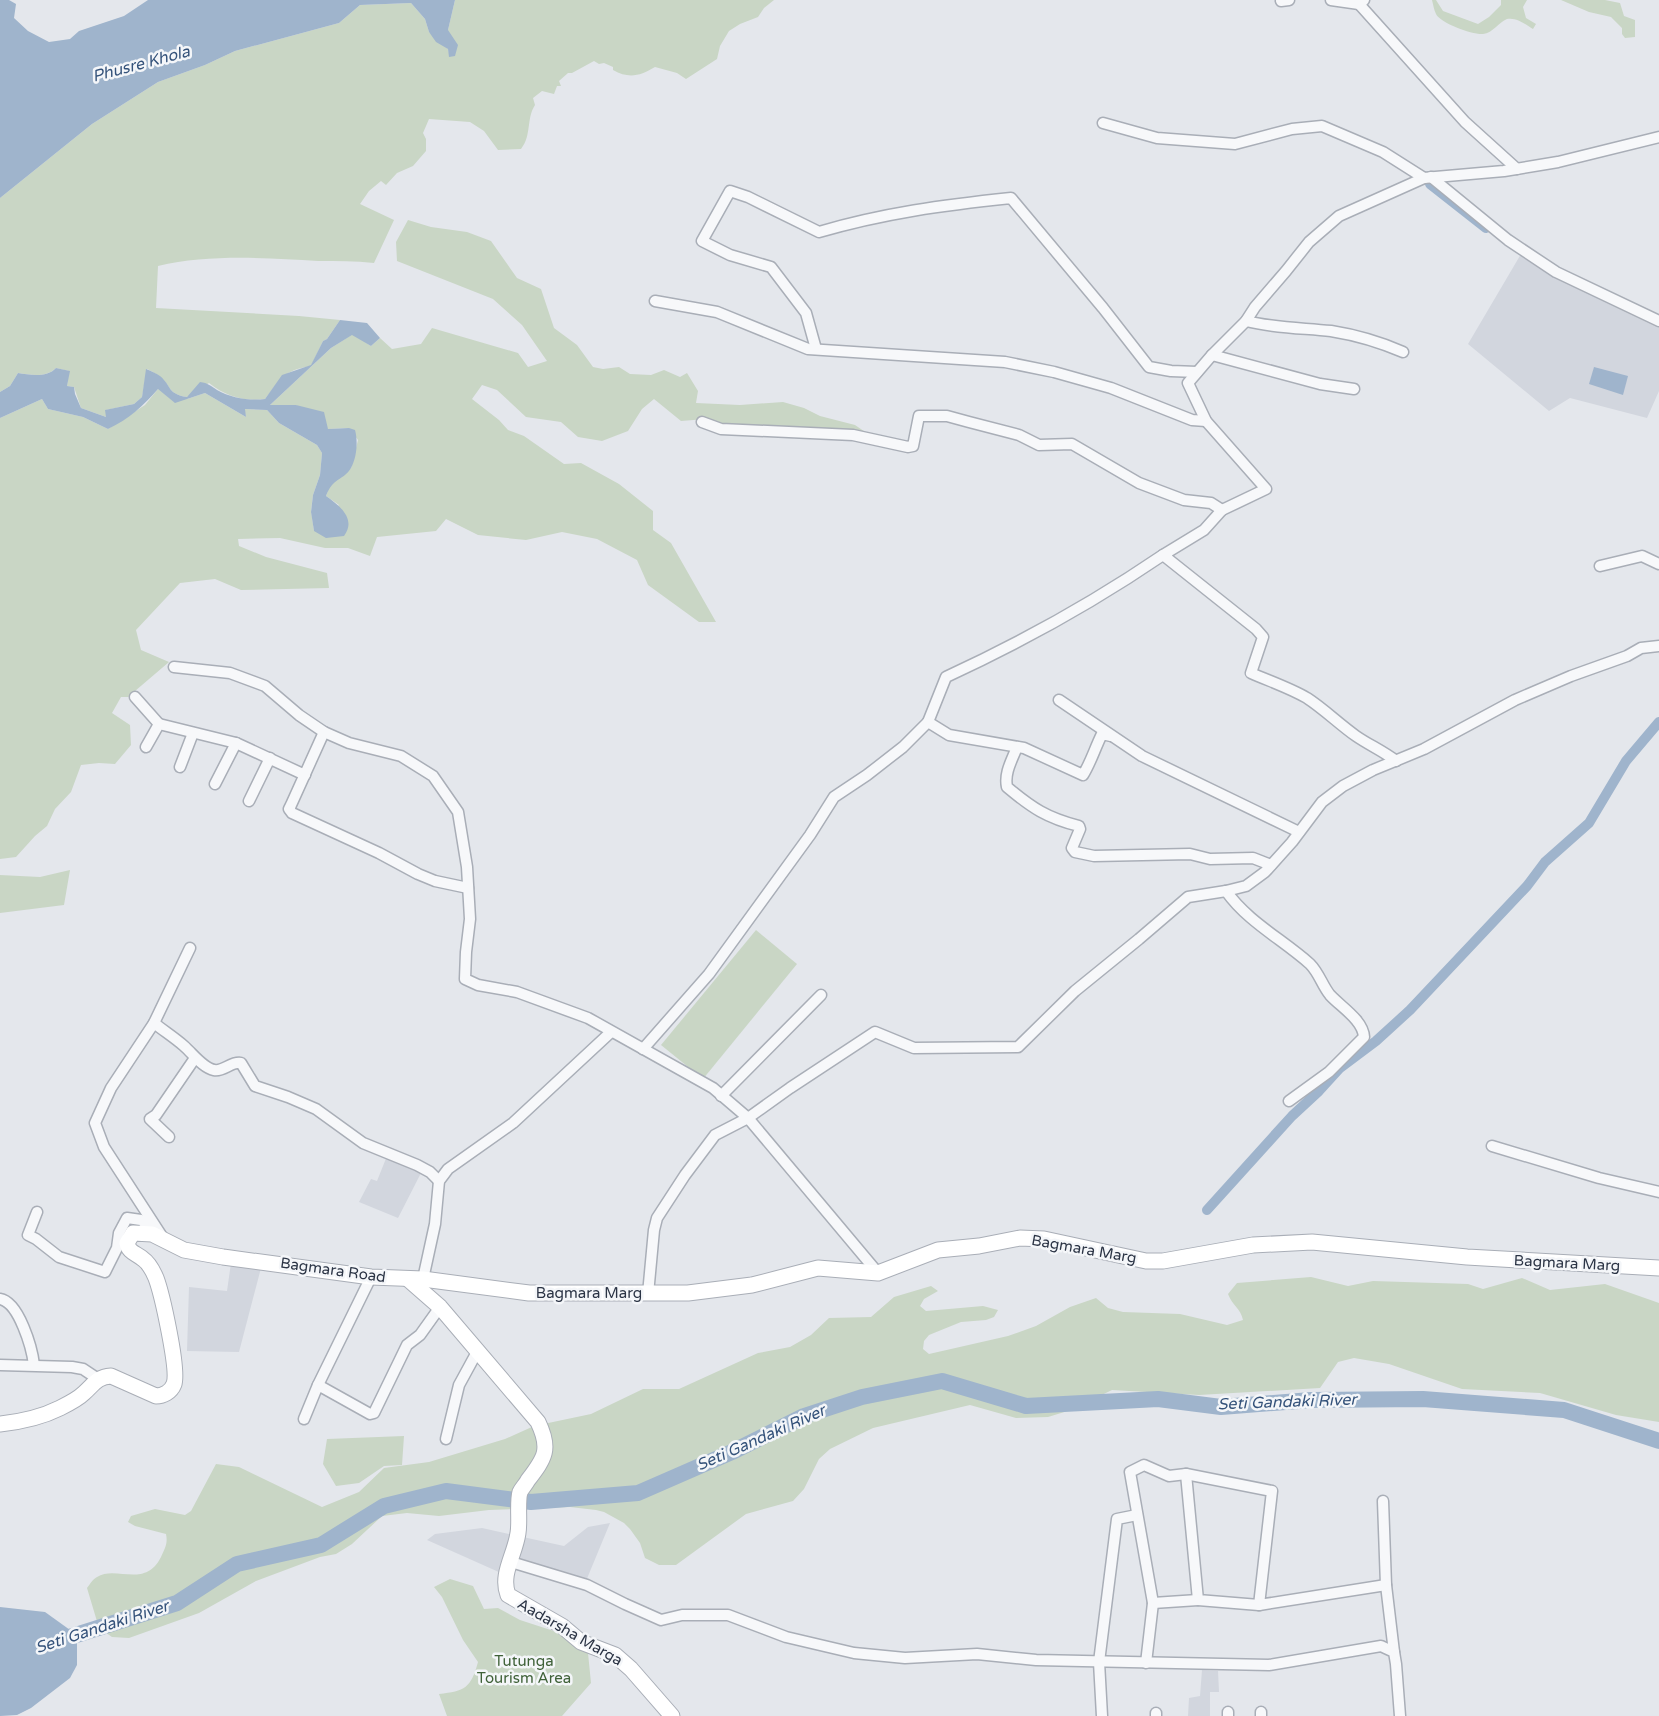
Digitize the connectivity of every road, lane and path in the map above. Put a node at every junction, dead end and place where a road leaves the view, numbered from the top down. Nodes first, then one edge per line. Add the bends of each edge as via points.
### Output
1 (1289, 0) edge
2 (1330, 0) edge
3 (1281, 1) edge
4 (1362, 2) edge
5 (1103, 123) dead end
6 (1659, 137) edge
7 (1517, 169) junction
8 (1427, 178) junction
9 (655, 301) dead end
10 (1246, 321) junction
11 (1659, 321) edge
12 (816, 350) junction
13 (1403, 352) dead end
14 (1212, 355) junction
15 (1197, 372) junction
16 (1354, 389) dead end
17 (1206, 421) junction
18 (702, 422) dead end
19 (1222, 510) junction
20 (1163, 555) junction
21 (1659, 564) edge
22 (1600, 566) dead end
23 (1659, 646) edge
24 (174, 667) dead end
25 (135, 697) dead end
26 (1059, 700) dead end
27 (928, 722) junction
28 (159, 724) junction
29 (324, 732) junction
30 (194, 733) junction
31 (1111, 736) junction
32 (236, 744) junction
33 (146, 747) dead end
34 (1017, 747) junction
35 (270, 758) junction
36 (1396, 760) junction
37 (180, 767) dead end
38 (305, 775) junction
39 (215, 784) dead end
40 (249, 801) dead end
41 (1299, 832) junction
42 (1271, 865) junction
43 (468, 888) junction
44 (1226, 891) junction
45 (190, 948) dead end
46 (821, 995) dead end
47 (154, 1023) junction
48 (611, 1032) junction
49 (643, 1049) junction
50 (195, 1058) junction
51 (721, 1096) junction
52 (1289, 1101) dead end
53 (748, 1118) junction
54 (169, 1137) dead end
55 (1492, 1146) dead end
56 (439, 1181) junction
57 (1659, 1192) edge
58 (37, 1212) dead end
59 (164, 1240) junction
60 (1659, 1268) edge
61 (878, 1273) junction
62 (371, 1276) junction
63 (415, 1279) junction
64 (648, 1294) junction
65 (0, 1299) edge
66 (440, 1307) junction
67 (477, 1352) junction
68 (0, 1365) edge
69 (34, 1365) junction
70 (98, 1379) junction
71 (318, 1385) junction
72 (303, 1419) dead end
73 (0, 1424) edge
74 (446, 1439) dead end
75 (1186, 1474) junction
76 (1383, 1501) dead end
77 (1137, 1515) junction
78 (511, 1562) junction
79 (1386, 1585) junction
80 (1198, 1600) junction
81 (1153, 1603) junction
82 (1259, 1605) junction
83 (1394, 1652) junction
84 (1099, 1662) junction
85 (1146, 1663) junction
86 (672, 1716) edge
87 (1102, 1716) edge
88 (1400, 1716) edge

1 - 3 street
2 - 4 street
4 - 7 street via 1465,122
5 - 8 street via 1157,138 1235,144 1292,129 1322,126 1383,152
6 - 7 street
7 - 8 street
8 - 10 street via 1339,216 1309,242
8 - 11 street via 1557,272
9 - 12 street via 717,312
10 - 13 street via 1356,336
10 - 14 street
12 - 15 street via 806,313 771,267 730,255 702,241 730,191 819,232 930,206 1011,198 1149,367
12 - 17 street via 1005,362 1111,388 1192,420
14 - 15 street
14 - 16 street via 1320,384
15 - 17 street via 1188,383
17 - 19 street via 1266,489
18 - 19 street via 721,429 853,435 908,447 913,446 919,416 947,416 1019,435 1039,446 1072,444 1139,483 1184,500 1211,503
19 - 20 street via 1204,530
20 - 27 street via 1077,610 946,678
20 - 36 street via 1263,637 1251,673 1305,697
21 - 22 street via 1642,556
23 - 36 street via 1641,648 1515,700
24 - 29 street via 230,673 265,686
25 - 28 street
26 - 31 street
27 - 34 street via 949,735
27 - 49 street via 903,747 834,797 710,975
28 - 30 street
28 - 33 street
29 - 38 street
29 - 43 street via 349,743 401,756 433,776 458,812
30 - 32 street
30 - 37 street
31 - 34 street via 1102,734 1083,775
31 - 41 street via 1176,775
32 - 35 street
32 - 39 street
34 - 42 street via 1005,780 1007,787 1043,814 1079,825 1072,848 1075,852 1094,856 1190,854 1210,859 1253,858
35 - 38 street
35 - 40 street
36 - 41 street via 1343,786 1322,802
38 - 43 street via 289,809 292,813 418,874
41 - 42 street
42 - 44 street via 1246,886
43 - 48 street via 470,919 465,979 553,1004
44 - 52 street via 1237,907 1317,971 1329,994 1364,1030 1364,1037 1329,1072
44 - 53 street via 1188,897 1075,991 1018,1047 914,1048 875,1032
45 - 47 street
46 - 51 street
47 - 50 street
47 - 59 street via 111,1088 95,1123 104,1147
48 - 49 street
48 - 56 street via 513,1123 448,1169
49 - 51 street
50 - 54 street via 150,1119
50 - 56 street via 218,1071 241,1063 255,1086 316,1110 363,1143 417,1165
51 - 53 street
53 - 61 street
53 - 64 street via 715,1136 657,1218
55 - 57 street
56 - 63 street via 435,1224
58 - 59 street via 28,1234 59,1257 105,1272 127,1218 141,1220
59 - 62 main road, Bagmara Road via 184,1250
59 - 70 main road via 141,1232 133,1233 127,1243 128,1249 149,1264 157,1280 175,1383 162,1396 151,1395 111,1376
60 - 61 main road, Bagmara Marg via 1467,1257 1311,1242 1253,1245 1146,1261 1044,1239 1020,1238 938,1250
61 - 64 main road, Bagmara Marg via 818,1268 752,1285
62 - 63 main road, Bagmara Road
62 - 71 street
63 - 64 main road, Bagmara Marg via 530,1293
63 - 66 main road
65 - 69 street via 16,1313 33,1349
66 - 67 main road
66 - 71 street via 420,1335 407,1345 374,1413
67 - 74 street via 459,1385
67 - 78 main road, Aadarsha Marga via 538,1422 545,1436 540,1466 520,1492 518,1534
68 - 69 street
69 - 70 street via 83,1369
70 - 73 main road via 58,1409
71 - 72 street
75 - 77 street via 1169,1476 1144,1465 1130,1472
75 - 80 street
75 - 82 street via 1272,1491
76 - 79 street
77 - 81 street
77 - 84 street via 1117,1519
78 - 84 street via 587,1585 661,1620 682,1615 728,1616 786,1637 854,1653 905,1658 977,1654
78 - 86 main road, Aadarsha Marga via 504,1579 508,1595 581,1641 615,1655
79 - 82 street
79 - 83 street
80 - 81 street
80 - 82 street
81 - 85 street
83 - 85 street via 1381,1646 1269,1665
83 - 88 street
84 - 85 street
84 - 87 street

